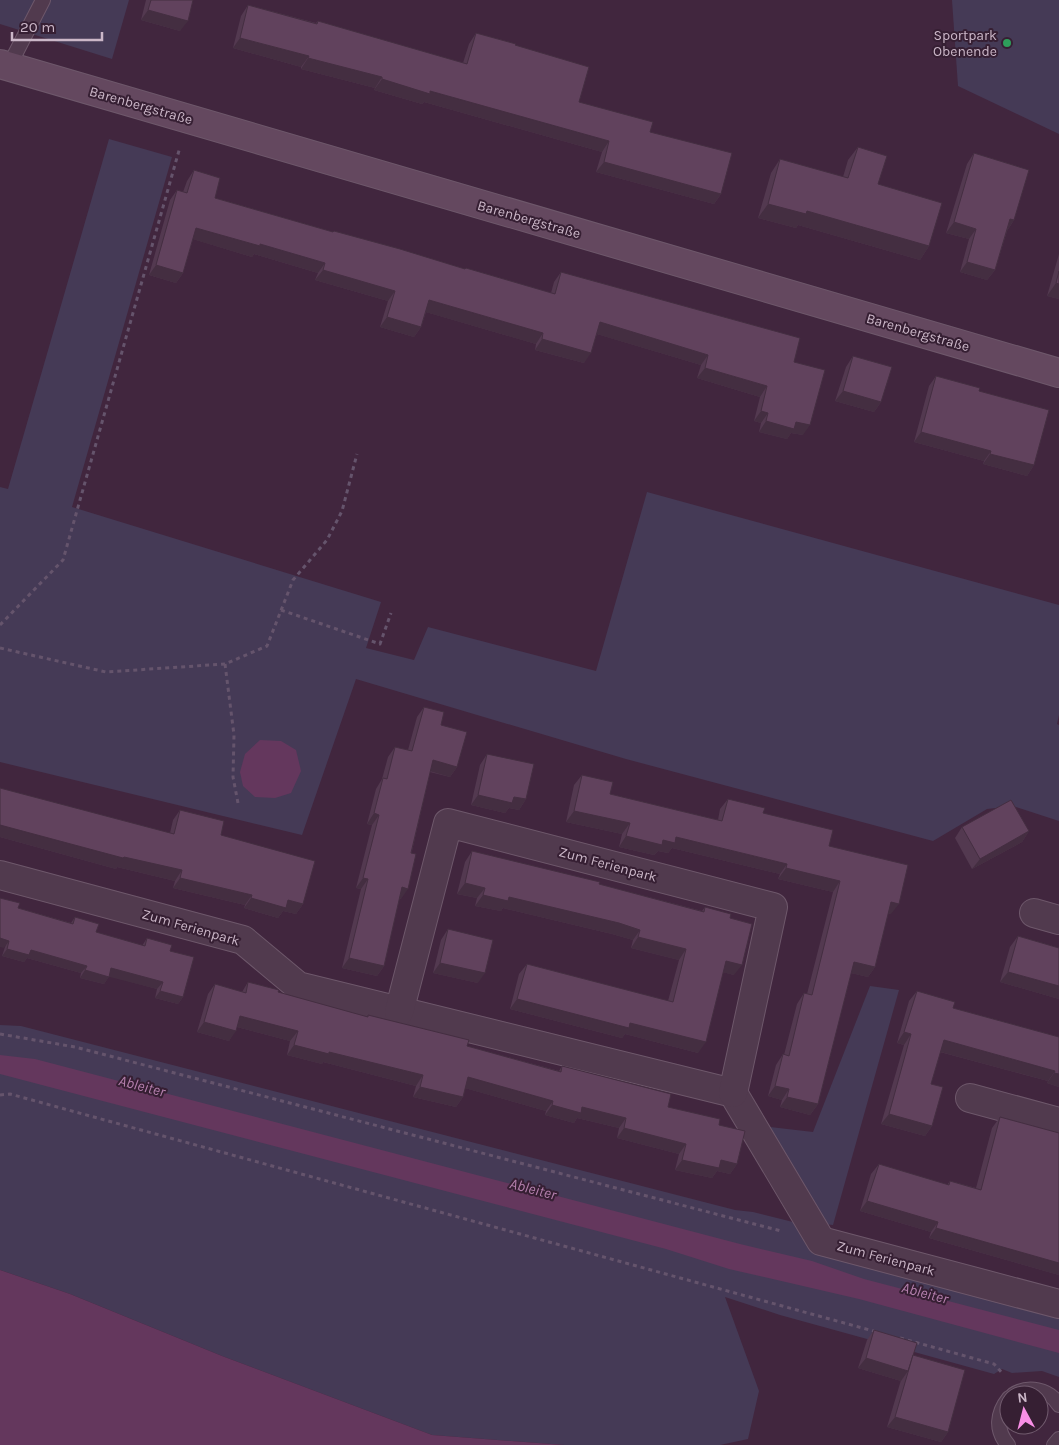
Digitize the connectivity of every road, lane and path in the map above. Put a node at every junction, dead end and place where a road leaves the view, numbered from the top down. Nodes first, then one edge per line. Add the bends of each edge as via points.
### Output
1 (43, 0) edge
2 (4, 65) edge
3 (188, 119) junction
4 (1059, 373) edge
5 (357, 454) dead end
6 (281, 610) junction
7 (391, 613) dead end
8 (0, 625) edge
9 (0, 648) edge
10 (225, 664) junction
11 (238, 803) dead end
12 (0, 875) edge
13 (399, 1012) junction
14 (0, 1034) edge
15 (733, 1094) junction
16 (0, 1096) edge
17 (970, 1098) dead end
18 (1059, 1122) edge
19 (821, 1241) junction
20 (1059, 1304) edge
21 (880, 1332) edge
22 (899, 1337) edge
23 (1007, 1385) edge
24 (1049, 1394) edge
25 (1059, 1403) edge
26 (1059, 1439) edge
27 (1054, 1445) edge

1 - 2 lane
2 - 3 street, Barenbergstraße
3 - 4 street, Barenbergstraße
3 - 8 path via 63,560
5 - 6 path via 342,511 327,540 293,580
6 - 7 path via 380,644
6 - 10 path via 267,646
9 - 10 path via 106,672
10 - 11 path via 234,735 233,777
12 - 13 street, Zum Ferienpark via 243,940 298,986
13 - 15 street, Zum Ferienpark
13 - 15 street, Zum Ferienpark via 448,823 773,907
14 - 19 path via 75,1047
15 - 19 street, Zum Ferienpark
16 - 21 path via 10,1094
17 - 18 street
19 - 20 street, Zum Ferienpark
22 - 23 path via 994,1364
24 - 25 lane
26 - 27 lane

